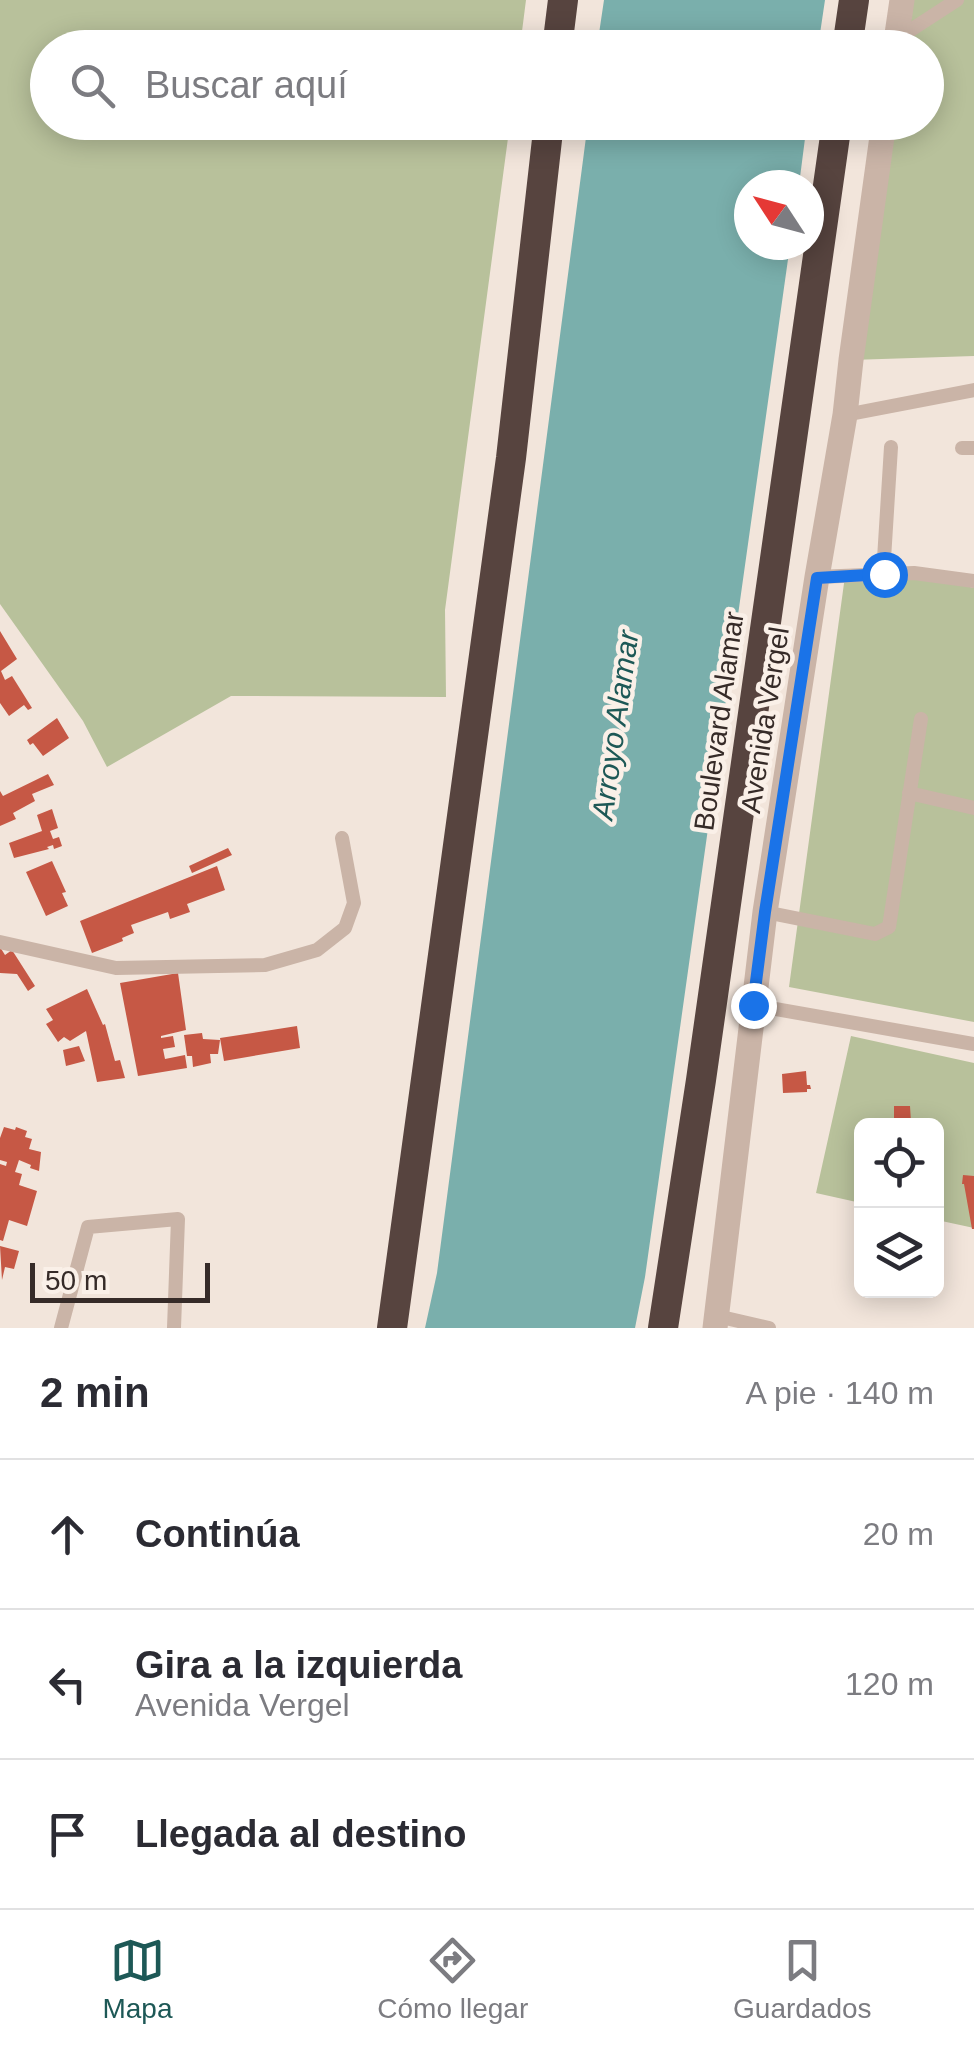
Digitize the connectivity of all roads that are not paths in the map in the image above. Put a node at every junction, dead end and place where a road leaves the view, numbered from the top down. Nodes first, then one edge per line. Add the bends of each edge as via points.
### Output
1 (562, 0) edge
2 (854, 0) edge
3 (902, 0) edge
4 (957, 0) edge
5 (559, 30) edge
6 (850, 30) edge
7 (898, 30) edge
8 (915, 30) edge
9 (547, 140) edge
10 (834, 140) edge
11 (881, 140) edge
12 (974, 390) edge
13 (845, 416) junction
14 (891, 447) dead end
15 (884, 574) junction
16 (817, 578) junction
17 (974, 582) edge
18 (921, 720) dead end
19 (910, 793) junction
20 (974, 808) edge
21 (342, 838) dead end
22 (765, 912) junction
23 (0, 942) edge
24 (753, 1005) junction
25 (974, 1044) edge
26 (716, 1322) edge
27 (61, 1328) edge
28 (174, 1328) edge
29 (392, 1328) edge
30 (662, 1328) edge
31 (768, 1328) edge

1 - 5 highway
2 - 6 highway
3 - 7 street
4 - 8 lane
9 - 29 highway via 512,458
10 - 30 highway, Boulevard Alamar
11 - 13 street, Avenida Vergel
12 - 13 lane
13 - 16 street, Avenida Vergel
14 - 15 lane
15 - 16 lane
15 - 17 lane
16 - 22 street, Avenida Vergel
18 - 19 lane
19 - 20 lane
19 - 22 lane via 889,927 875,934
21 - 23 lane via 354,902 345,928 318,950 264,965 116,968
22 - 24 street, Avenida Vergel
24 - 25 lane
24 - 26 street, Avenida Vergel
26 - 31 lane
27 - 28 lane via 88,1227 178,1219

